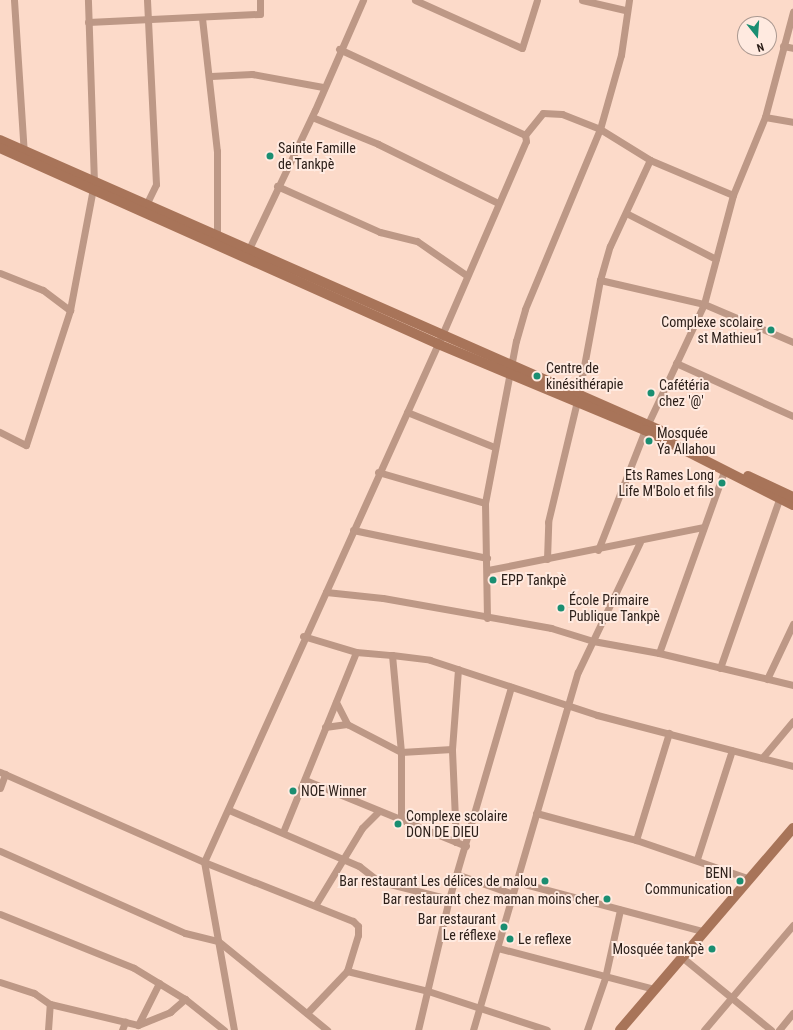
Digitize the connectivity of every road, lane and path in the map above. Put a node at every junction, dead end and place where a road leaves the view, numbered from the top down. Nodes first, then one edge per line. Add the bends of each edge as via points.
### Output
1 (14, 0) edge
2 (88, 0) edge
3 (147, 0) edge
4 (260, 0) edge
5 (362, 0) edge
6 (415, 0) edge
7 (537, 0) edge
8 (582, 0) edge
9 (629, 0) edge
10 (625, 10) junction
11 (793, 12) edge
12 (202, 18) junction
13 (148, 20) junction
14 (88, 22) junction
15 (783, 46) junction
16 (793, 48) edge
17 (339, 49) junction
18 (211, 76) junction
19 (323, 87) junction
20 (312, 117) junction
21 (765, 117) junction
22 (793, 122) edge
23 (600, 129) junction
24 (525, 135) junction
25 (0, 140) edge
26 (0, 148) edge
27 (24, 154) junction
28 (650, 160) junction
29 (277, 186) junction
30 (94, 187) junction
31 (733, 195) junction
32 (498, 203) junction
33 (144, 208) junction
34 (626, 214) junction
35 (216, 240) junction
36 (246, 254) junction
37 (716, 259) junction
38 (0, 274) edge
39 (466, 275) junction
40 (600, 280) junction
41 (704, 304) junction
42 (70, 310) junction
43 (440, 339) junction
44 (793, 342) edge
45 (676, 363) junction
46 (512, 370) junction
47 (578, 397) junction
48 (406, 412) junction
49 (793, 416) edge
50 (646, 427) junction
51 (0, 432) edge
52 (494, 447) junction
53 (378, 472) junction
54 (724, 472) junction
55 (780, 495) junction
56 (793, 497) edge
57 (485, 503) junction
58 (793, 505) edge
59 (703, 527) junction
60 (353, 530) junction
61 (640, 542) junction
62 (598, 550) junction
63 (487, 558) junction
64 (547, 559) junction
65 (488, 570) junction
66 (326, 592) junction
67 (486, 618) junction
68 (793, 624) edge
69 (303, 636) junction
70 (592, 641) junction
71 (356, 652) junction
72 (659, 653) junction
73 (392, 654) junction
74 (720, 668) junction
75 (458, 669) junction
76 (768, 680) junction
77 (793, 685) edge
78 (511, 687) junction
79 (336, 702) junction
80 (569, 705) junction
81 (793, 721) edge
82 (347, 724) junction
83 (325, 727) junction
84 (669, 733) junction
85 (452, 749) junction
86 (732, 750) junction
87 (401, 752) junction
88 (762, 758) junction
89 (793, 766) edge
90 (3, 773) edge
91 (305, 780) junction
92 (0, 788) edge
93 (229, 810) junction
94 (379, 811) junction
95 (536, 814) junction
96 (401, 820) junction
97 (793, 828) edge
98 (283, 832) junction
99 (636, 840) junction
100 (456, 842) junction
101 (466, 846) junction
102 (0, 851) edge
103 (697, 859) junction
104 (341, 860) junction
105 (204, 862) junction
106 (459, 875) junction
107 (750, 879) junction
108 (517, 882) junction
109 (513, 894) junction
110 (449, 899) junction
111 (316, 904) junction
112 (620, 910) junction
113 (0, 914) edge
114 (793, 926) edge
115 (703, 932) junction
116 (218, 941) junction
117 (498, 948) junction
118 (683, 958) junction
119 (347, 971) junction
120 (605, 978) junction
121 (0, 982) edge
122 (159, 983) junction
123 (654, 989) junction
124 (428, 992) junction
125 (731, 996) junction
126 (185, 999) junction
127 (50, 1004) junction
128 (480, 1009) junction
129 (307, 1013) junction
130 (793, 1013) edge
131 (125, 1022) junction
132 (138, 1025) junction
133 (48, 1030) edge
134 (122, 1030) edge
135 (224, 1030) edge
136 (234, 1030) edge
137 (327, 1030) edge
138 (418, 1030) edge
139 (473, 1030) edge
140 (547, 1030) edge
141 (587, 1030) edge
142 (620, 1030) edge
143 (704, 1030) edge
144 (771, 1030) edge
145 (779, 1030) edge

1 - 27 street
2 - 14 street
3 - 13 street
4 - 12 street via 260,14
5 - 17 street
6 - 7 street via 522,48
8 - 10 street
9 - 10 street
10 - 23 street via 621,55
11 - 15 street
12 - 13 street
12 - 18 street
13 - 14 street
13 - 33 street via 156,184
14 - 30 street
15 - 16 street
15 - 21 street
17 - 19 street
17 - 24 street
18 - 19 street via 252,74
18 - 35 street via 218,175
19 - 20 street
20 - 29 street
20 - 32 street via 378,144
21 - 22 street
21 - 31 street
23 - 24 street via 550,112 538,117
23 - 28 street
23 - 46 street via 525,309
24 - 32 street via 526,141
25 - 27 main road
26 - 27 main road
27 - 30 main road
28 - 31 street
28 - 34 street
29 - 36 street
29 - 39 street via 380,232 417,241
30 - 33 main road
30 - 42 street
31 - 37 street
32 - 39 street
33 - 35 main road
34 - 37 street
34 - 40 street via 610,246
35 - 36 main road
36 - 43 main road
37 - 41 street
38 - 42 street via 43,290
39 - 43 street
40 - 41 street
40 - 47 street
41 - 44 street
41 - 45 street
42 - 51 street via 26,445
43 - 46 main road
43 - 48 street
45 - 49 street
45 - 50 street
46 - 47 main road
46 - 52 street
47 - 50 main road
47 - 64 street via 548,522
48 - 52 street
48 - 53 street
50 - 54 main road
50 - 55 main road
50 - 62 street
52 - 57 street
53 - 57 street
53 - 60 street
54 - 55 main road
54 - 59 street
55 - 56 main road
55 - 58 main road
55 - 74 street
57 - 63 street
59 - 61 street
59 - 72 street
60 - 63 street
60 - 66 street
61 - 62 street
61 - 70 street
62 - 64 street
63 - 65 street
64 - 65 street
65 - 67 street
66 - 67 street via 383,598
66 - 69 street
67 - 70 street via 551,628
68 - 76 street
69 - 71 street
69 - 93 street
70 - 72 street
70 - 80 street
71 - 73 street
71 - 79 street
72 - 74 street
73 - 75 street
73 - 87 street
74 - 76 street
75 - 78 street
75 - 85 street
76 - 77 street
78 - 80 street
78 - 101 street
79 - 82 street
79 - 83 street
80 - 84 street
80 - 95 street
81 - 88 street
82 - 83 street
82 - 87 street
83 - 91 street
84 - 86 street
84 - 99 street
85 - 87 street
85 - 100 street
86 - 88 street
86 - 103 street
87 - 96 street
88 - 89 street
90 - 92 street
90 - 105 street
91 - 94 street
91 - 98 street
93 - 98 street
93 - 105 street
94 - 96 street
94 - 104 street via 362,828
95 - 99 street
95 - 108 street
96 - 100 street
97 - 107 main road
98 - 104 street
99 - 103 street
100 - 101 street
101 - 106 street
102 - 116 street via 185,932
103 - 107 street
104 - 110 street via 359,866 378,881
104 - 111 street
105 - 111 street
105 - 116 street
106 - 109 street
106 - 110 street
107 - 115 main road
108 - 109 street
108 - 112 street
109 - 117 street
110 - 124 street
111 - 119 street via 358,926
112 - 115 street
112 - 120 street
113 - 122 street via 74,946 103,954
114 - 125 street
115 - 118 main road
116 - 129 street
116 - 136 street
117 - 120 street
117 - 128 street
118 - 123 main road
118 - 125 street
119 - 124 street
119 - 129 street
120 - 123 street
120 - 141 street
121 - 127 street via 34,993
122 - 126 street
122 - 132 street
123 - 142 main road
124 - 128 street
124 - 138 street
125 - 143 street
125 - 144 street
126 - 132 street via 170,1012
126 - 135 street
127 - 131 street
127 - 133 street
128 - 139 street
128 - 140 street
129 - 137 street
130 - 145 street
131 - 132 street
131 - 134 street

